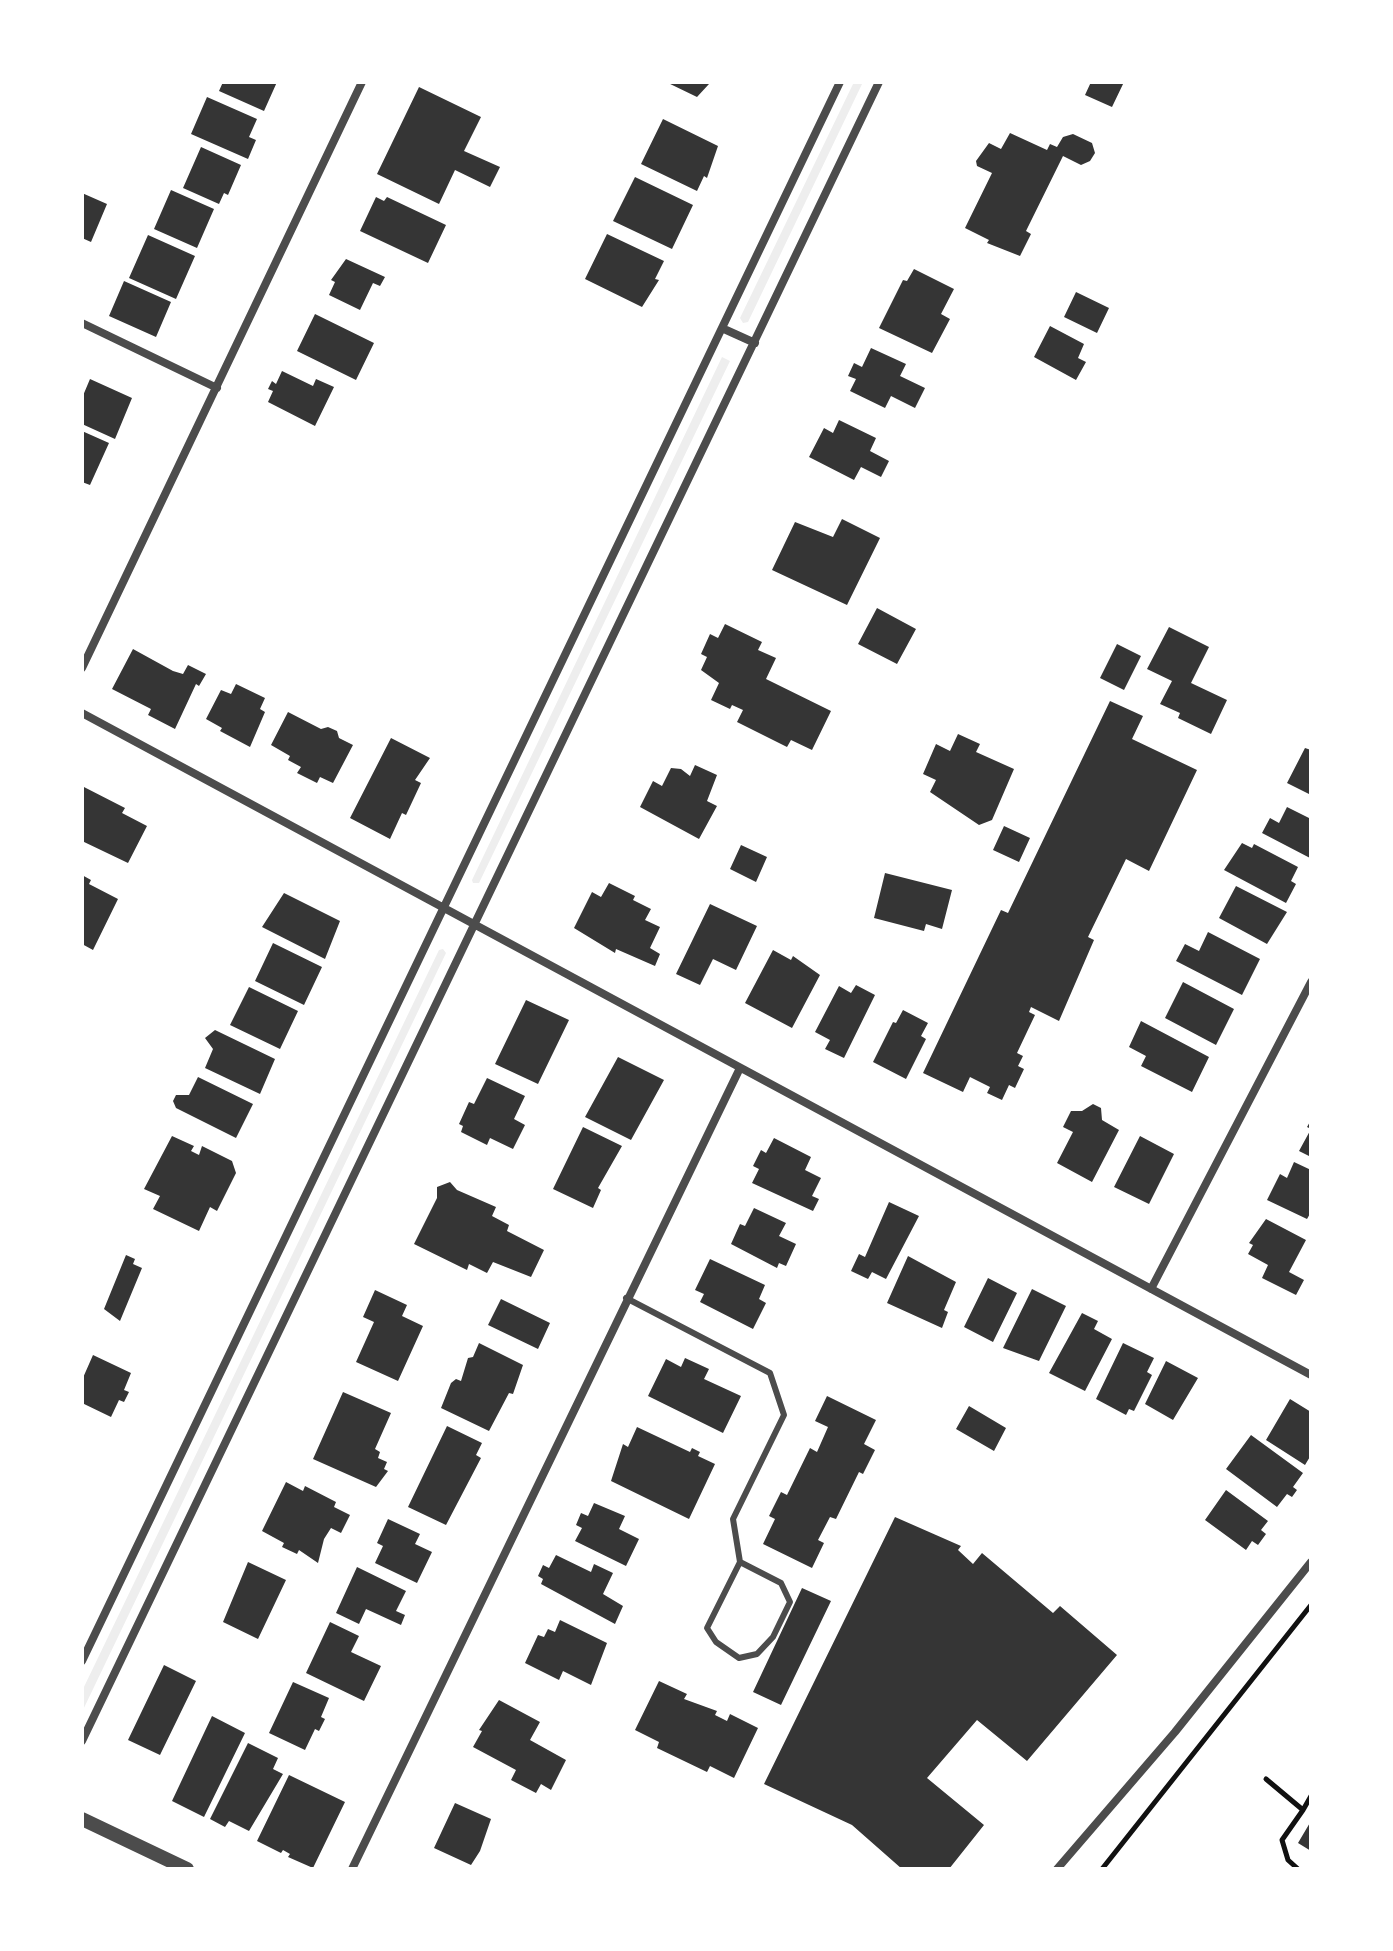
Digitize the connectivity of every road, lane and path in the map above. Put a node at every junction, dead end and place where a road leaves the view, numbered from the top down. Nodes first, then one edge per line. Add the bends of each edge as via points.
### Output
1 (362, 82) edge
2 (840, 82) edge
3 (879, 82) edge
4 (82, 323) edge
5 (724, 329) junction
6 (755, 343) junction
7 (217, 388) junction
8 (82, 668) edge
9 (82, 713) edge
10 (444, 908) junction
11 (474, 925) junction
12 (1311, 982) edge
13 (740, 1068) junction
14 (1151, 1289) junction
15 (626, 1298) junction
16 (1311, 1375) edge
17 (740, 1562) junction
18 (1311, 1562) edge
19 (1311, 1605) edge
20 (82, 1661) edge
21 (82, 1741) edge
22 (1266, 1779) dead end
23 (1311, 1796) edge
24 (1303, 1810) junction
25 (82, 1819) edge
26 (187, 1869) edge
27 (352, 1869) edge
28 (1057, 1869) edge
29 (1102, 1869) edge
30 (1298, 1869) edge

1 - 7 street
2 - 5 street
3 - 6 street
4 - 7 street
5 - 6 street
5 - 10 street
6 - 11 street
7 - 8 street
9 - 10 street
10 - 11 street
10 - 20 street
11 - 13 street
11 - 21 street
12 - 14 street
13 - 14 street
13 - 15 street
14 - 16 street
15 - 17 lane via 770,1373 784,1415 733,1519
15 - 27 street
17 - 17 lane via 707,1628 716,1642 739,1658 757,1654 773,1637 790,1602 781,1583
18 - 28 street via 1156,1756
19 - 29 path
22 - 24 path
23 - 24 path
24 - 30 path via 1282,1840 1288,1860
25 - 26 street

